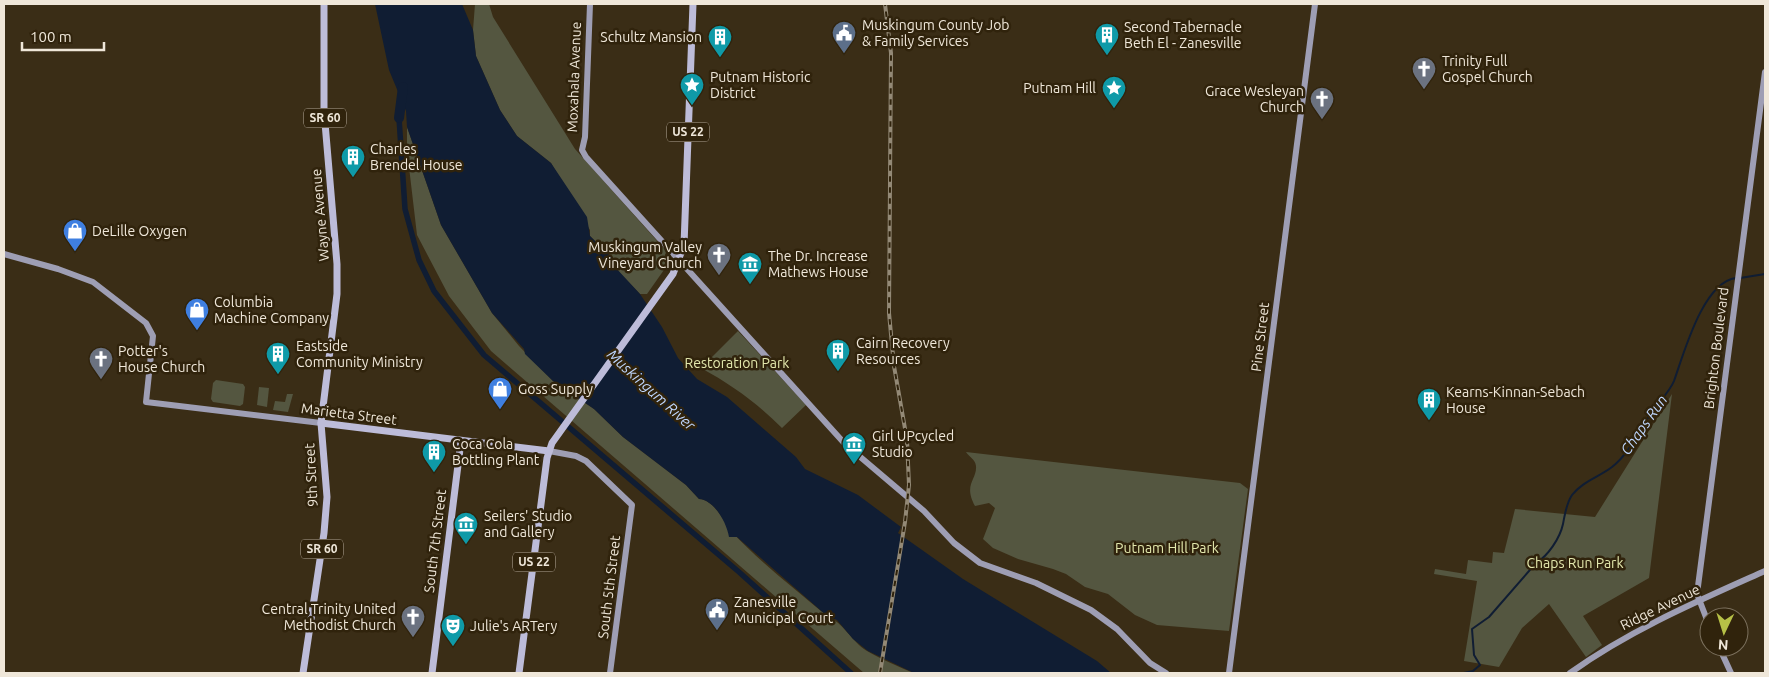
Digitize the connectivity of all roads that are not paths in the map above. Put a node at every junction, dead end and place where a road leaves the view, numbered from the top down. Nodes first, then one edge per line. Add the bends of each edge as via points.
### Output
1 (324, 4) edge
2 (590, 4) edge
3 (693, 4) edge
4 (1316, 4) edge
5 (1765, 72) edge
6 (4, 254) edge
7 (680, 260) junction
8 (321, 423) junction
9 (461, 441) junction
10 (549, 452) junction
11 (1765, 571) edge
12 (1698, 602) junction
13 (1700, 607) edge
14 (1724, 657) edge
15 (303, 673) edge
16 (432, 673) edge
17 (519, 673) edge
18 (610, 673) edge
19 (1166, 673) edge
20 (1229, 673) edge
21 (1570, 673) edge
22 (1732, 673) edge

1 - 8 main road, Wayne Avenue / SR 60 via 324,111 337,280
2 - 7 street, Moxahala Avenue via 582,150
3 - 7 main road, US 22 via 684,244
4 - 20 street, Pine Street
5 - 12 street, Brighton Boulevard
6 - 8 street, Marietta Street via 93,282 146,323 153,336 146,402
7 - 10 main road, US 22 via 666,284 556,434
7 - 19 street via 845,444 924,511 967,554 980,563 1036,583 1091,610 1117,629 1150,664
8 - 9 main road, Marietta Street
8 - 15 main road, 9th Street / SR 60 via 327,498
9 - 10 main road, Marietta Street
9 - 16 main road, South 7th Street
10 - 17 main road, US 22
10 - 18 street, South 5th Street via 586,461 632,505
11 - 12 street, Ridge Avenue
12 - 13 street, Brighton Boulevard
12 - 21 street, Ridge Avenue via 1612,645
14 - 22 street

